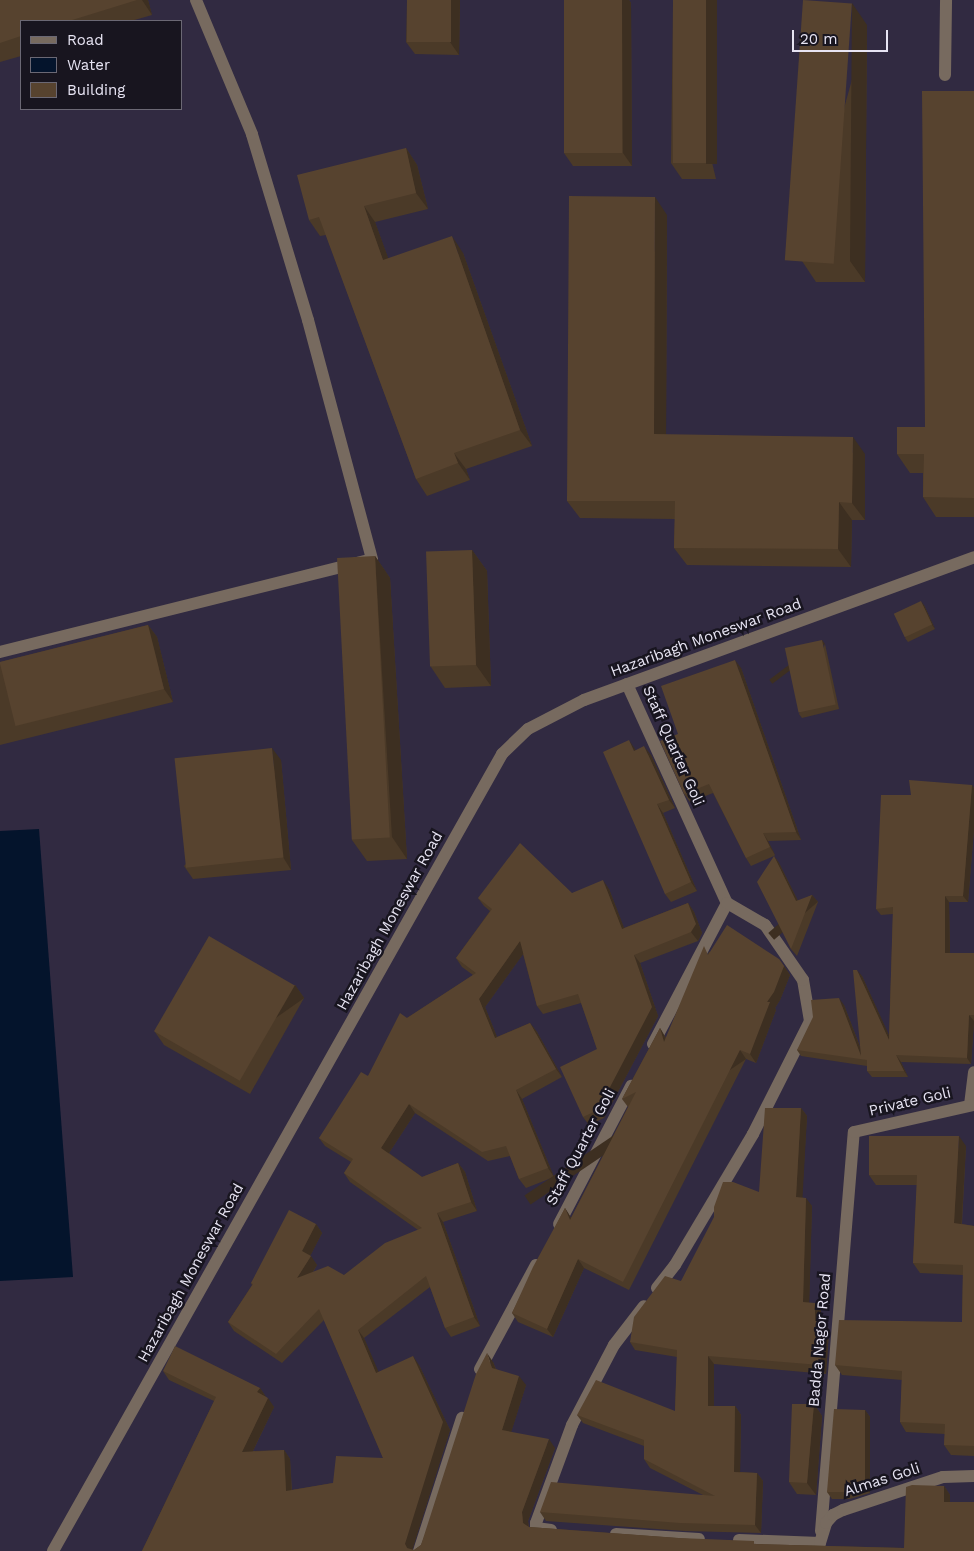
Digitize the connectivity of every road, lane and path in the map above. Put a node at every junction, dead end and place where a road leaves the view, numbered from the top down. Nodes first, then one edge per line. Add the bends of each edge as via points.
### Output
1 (196, 0) edge
2 (946, 0) edge
3 (945, 75) dead end
4 (974, 557) edge
5 (0, 652) edge
6 (627, 684) junction
7 (727, 904) junction
8 (648, 1054) edge
9 (639, 1072) edge
10 (974, 1072) edge
11 (972, 1105) edge
12 (854, 1132) joint
13 (550, 1240) edge
14 (541, 1257) edge
15 (474, 1381) edge
16 (465, 1409) edge
17 (974, 1476) edge
18 (568, 1531) edge
19 (604, 1533) edge
20 (820, 1547) edge
21 (53, 1551) edge
22 (419, 1551) edge

1 - 5 street via 252,134 308,320 372,558
2 - 3 street
4 - 6 street, Hazaribagh Moneswar Road
6 - 7 street, Staff Quarter Goli
6 - 21 street, Hazaribagh Moneswar Road via 584,700 528,729 502,754
7 - 8 street
7 - 18 street via 765,925 803,980 810,1021 753,1134 675,1265 614,1345 572,1425 536,1522 536,1528 541,1530
9 - 13 street, Staff Quarter Goli
10 - 11 street
11 - 12 street, Private Goli
12 - 20 street, Badda Nagor Road
14 - 15 street
16 - 22 street
17 - 20 street, Almas Goli via 943,1477 843,1510 826,1523
19 - 20 street

